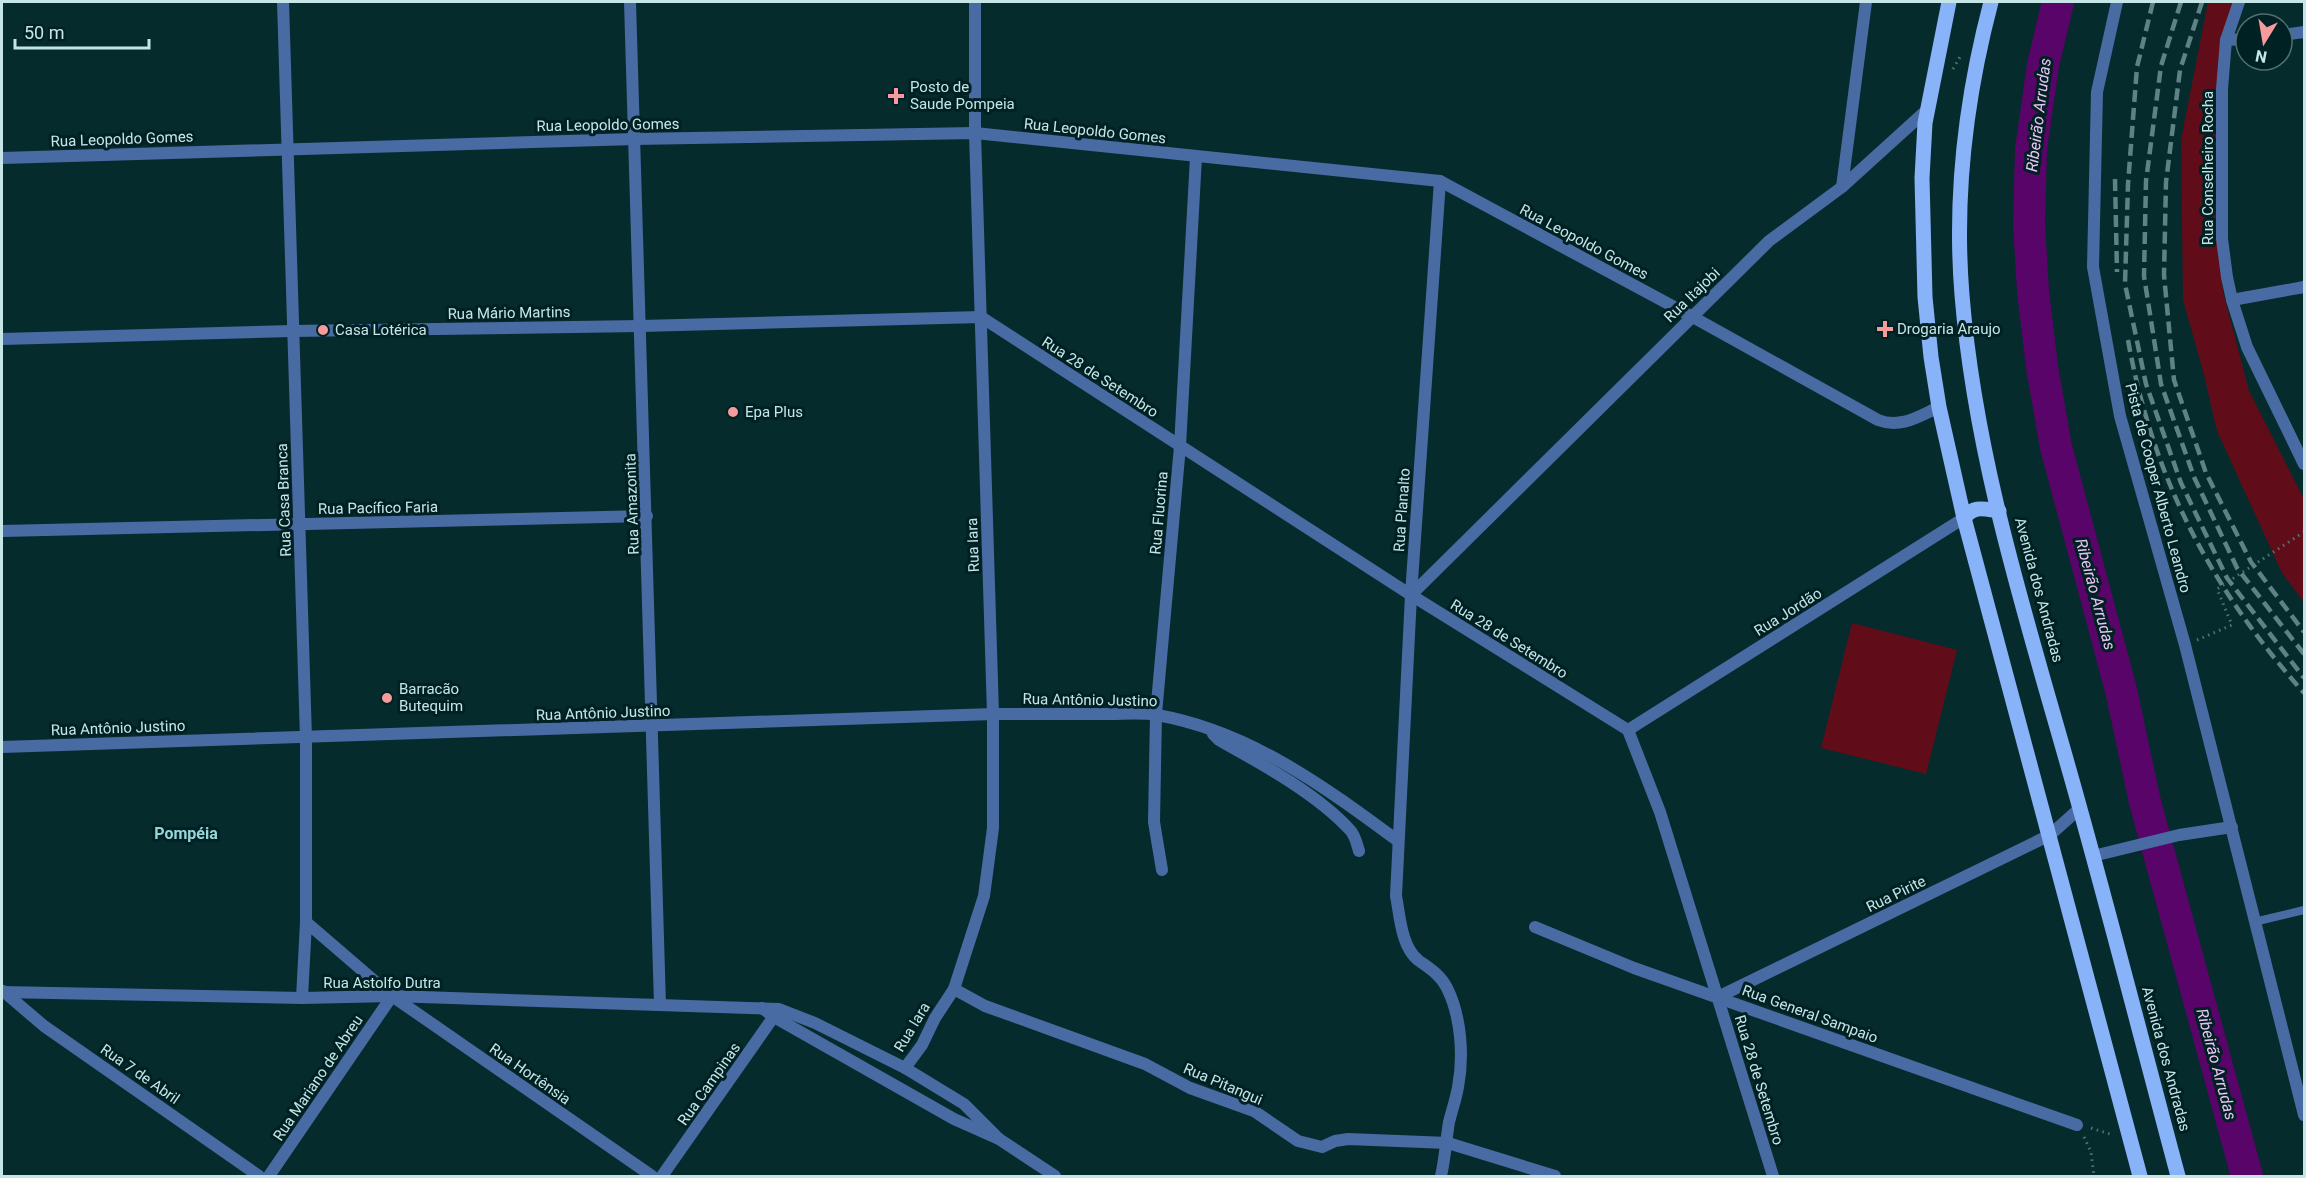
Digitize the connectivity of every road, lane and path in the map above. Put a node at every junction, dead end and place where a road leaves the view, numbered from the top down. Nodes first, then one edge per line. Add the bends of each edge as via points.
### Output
1 (283, 2) edge
2 (630, 2) edge
3 (975, 2) edge
4 (1866, 2) edge
5 (1949, 2) edge
6 (1991, 2) edge
7 (2117, 2) edge
8 (2239, 2) edge
9 (2226, 40) junction
10 (2234, 40) edge
11 (1964, 52) dead end
12 (1952, 71) dead end
13 (1928, 109) junction
14 (975, 133) junction
15 (635, 139) junction
16 (287, 148) junction
17 (1196, 157) junction
18 (2, 158) edge
19 (1440, 181) junction
20 (1842, 187) junction
21 (2304, 287) edge
22 (2232, 300) junction
23 (1691, 316) junction
24 (981, 317) junction
25 (641, 326) junction
26 (292, 331) junction
27 (2, 339) edge
28 (1940, 407) junction
29 (1180, 446) junction
30 (2304, 464) edge
31 (1999, 512) junction
32 (647, 516) junction
33 (1964, 518) junction
34 (300, 525) junction
35 (2, 531) edge
36 (2304, 532) edge
37 (1411, 596) junction
38 (2185, 645) junction
39 (993, 714) junction
40 (1156, 714) junction
41 (653, 727) junction
42 (1204, 727) junction
43 (1628, 730) junction
44 (306, 738) junction
45 (2, 747) edge
46 (2080, 808) junction
47 (2232, 827) junction
48 (2050, 835) junction
49 (1398, 841) junction
50 (1359, 851) dead end
51 (2098, 854) junction
52 (1162, 870) dead end
53 (2304, 910) edge
54 (306, 922) junction
55 (2254, 922) junction
56 (1535, 927) dead end
57 (954, 989) junction
58 (3, 993) edge
59 (392, 996) junction
60 (1719, 997) junction
61 (302, 998) junction
62 (660, 1005) junction
63 (777, 1013) junction
64 (904, 1068) junction
65 (2304, 1116) edge
66 (2078, 1125) junction
67 (999, 1139) junction
68 (2130, 1139) junction
69 (1448, 1143) junction
70 (259, 1176) edge
71 (269, 1176) edge
72 (652, 1176) edge
73 (662, 1176) edge
74 (1054, 1176) edge
75 (1441, 1176) edge
76 (1555, 1176) edge
77 (1773, 1176) edge
78 (2094, 1176) edge
79 (2140, 1176) edge
80 (2178, 1176) edge

1 - 16 street, Rua Casa Branca
2 - 15 street, Rua Amazonita
3 - 14 street, Rua Iara
4 - 20 street
5 - 13 main road
6 - 31 main road, Avenida dos Andradas via 1967,113 1959,228 1974,399
7 - 38 street, Pista de Cooper Alberto Leandro via 2097,92 2093,267 2120,416
8 - 9 street, Rua Conselheiro Rocha
9 - 10 street
9 - 22 street, Rua Conselheiro Rocha via 2222,89 2222,239
11 - 12 path
13 - 20 street, Rua Itajobi
13 - 28 main road via 1922,230 1931,357
14 - 15 street, Rua Leopoldo Gomes
14 - 17 street, Rua Leopoldo Gomes
14 - 24 street, Rua Iara
15 - 16 street, Rua Leopoldo Gomes
15 - 25 street, Rua Amazonita
16 - 18 street, Rua Leopoldo Gomes
16 - 26 street, Rua Casa Branca
17 - 19 street, Rua Leopoldo Gomes
17 - 29 street, Rua Fluorina
19 - 23 street, Rua Leopoldo Gomes
19 - 37 street, Rua Planalto
20 - 23 street, Rua Itajobi via 1769,241
21 - 22 street
22 - 30 street, Rua Conselheiro Rocha via 2247,347
23 - 28 street, Rua Leopoldo Gomes via 1890,425
23 - 37 street, Rua Itajobi
24 - 25 street, Rua Mário Martins
24 - 29 street, Rua 28 de Setembro
24 - 39 street, Rua Iara
25 - 26 street, Rua Mário Martins
25 - 32 street, Rua Amazonita
26 - 27 street, Rua Mário Martins
26 - 34 street, Rua Casa Branca
28 - 33 main road
29 - 37 street, Rua 28 de Setembro
29 - 40 street, Rua Fluorina
31 - 33 main road via 1978,508
31 - 46 main road, Avenida dos Andradas
32 - 34 street, Rua Pacífico Faria
32 - 41 street, Rua Amazonita
33 - 43 street, Rua Jordão
33 - 48 main road
34 - 35 street, Rua Pacífico Faria
34 - 44 street, Rua Casa Branca
36 - 38 path via 2217,589 2232,626
37 - 43 street, Rua 28 de Setembro
37 - 49 street, Rua Planalto
38 - 47 street, Pista de Cooper Alberto Leandro
39 - 40 street, Rua Antônio Justino
39 - 41 street, Rua Antônio Justino
39 - 57 street, Rua Iara via 993,828 984,896
40 - 42 street, Rua Antônio Justino
40 - 52 street, Rua Fluorina via 1155,822
41 - 44 street, Rua Antônio Justino
41 - 62 street, Rua Amazonita
42 - 49 street, Rua Antônio Justino via 1280,759
42 - 50 street, Rua Antônio Justino via 1219,741 1319,803 1352,831
43 - 60 street, Rua 28 de Setembro via 1660,812
44 - 45 street, Rua Antônio Justino
44 - 54 street, Rua Casa Branca
46 - 48 street, Rua Pirite
46 - 51 main road, Avenida dos Andradas
47 - 51 street
47 - 55 street
48 - 60 street, Rua Pirite
48 - 68 main road
49 - 69 street via 1396,896 1402,930 1416,958 1447,986 1457,1022 1458,1085
51 - 80 main road, Avenida dos Andradas
53 - 55 lane
54 - 59 street, Rua Hortênsia
54 - 61 street, Rua Casa Branca
55 - 65 street
56 - 60 street, Rua General Sampaio via 1634,968
57 - 64 street, Rua Iara
57 - 69 street, Rua Pitangui via 985,1006 1135,1061 1190,1088 1254,1111 1298,1141 1322,1148 1348,1139
58 - 61 street, Rua Astolfo Dutra
58 - 70 street, Rua 7 de Abril via 44,1026
59 - 61 street, Rua Astolfo Dutra
59 - 62 street, Rua Astolfo Dutra
59 - 71 street, Rua Mariano de Abreu
59 - 72 street, Rua Hortênsia
60 - 66 street, Rua General Sampaio
60 - 77 street, Rua 28 de Setembro
62 - 63 street, Rua Astolfo Dutra via 762,1008
63 - 64 street via 815,1023
63 - 67 street via 954,1119
63 - 73 street, Rua Campinas
64 - 67 street via 964,1104
66 - 68 path
66 - 78 path via 2091,1152
67 - 74 street
68 - 79 main road
69 - 75 street
69 - 76 street, Rua Pitangui

